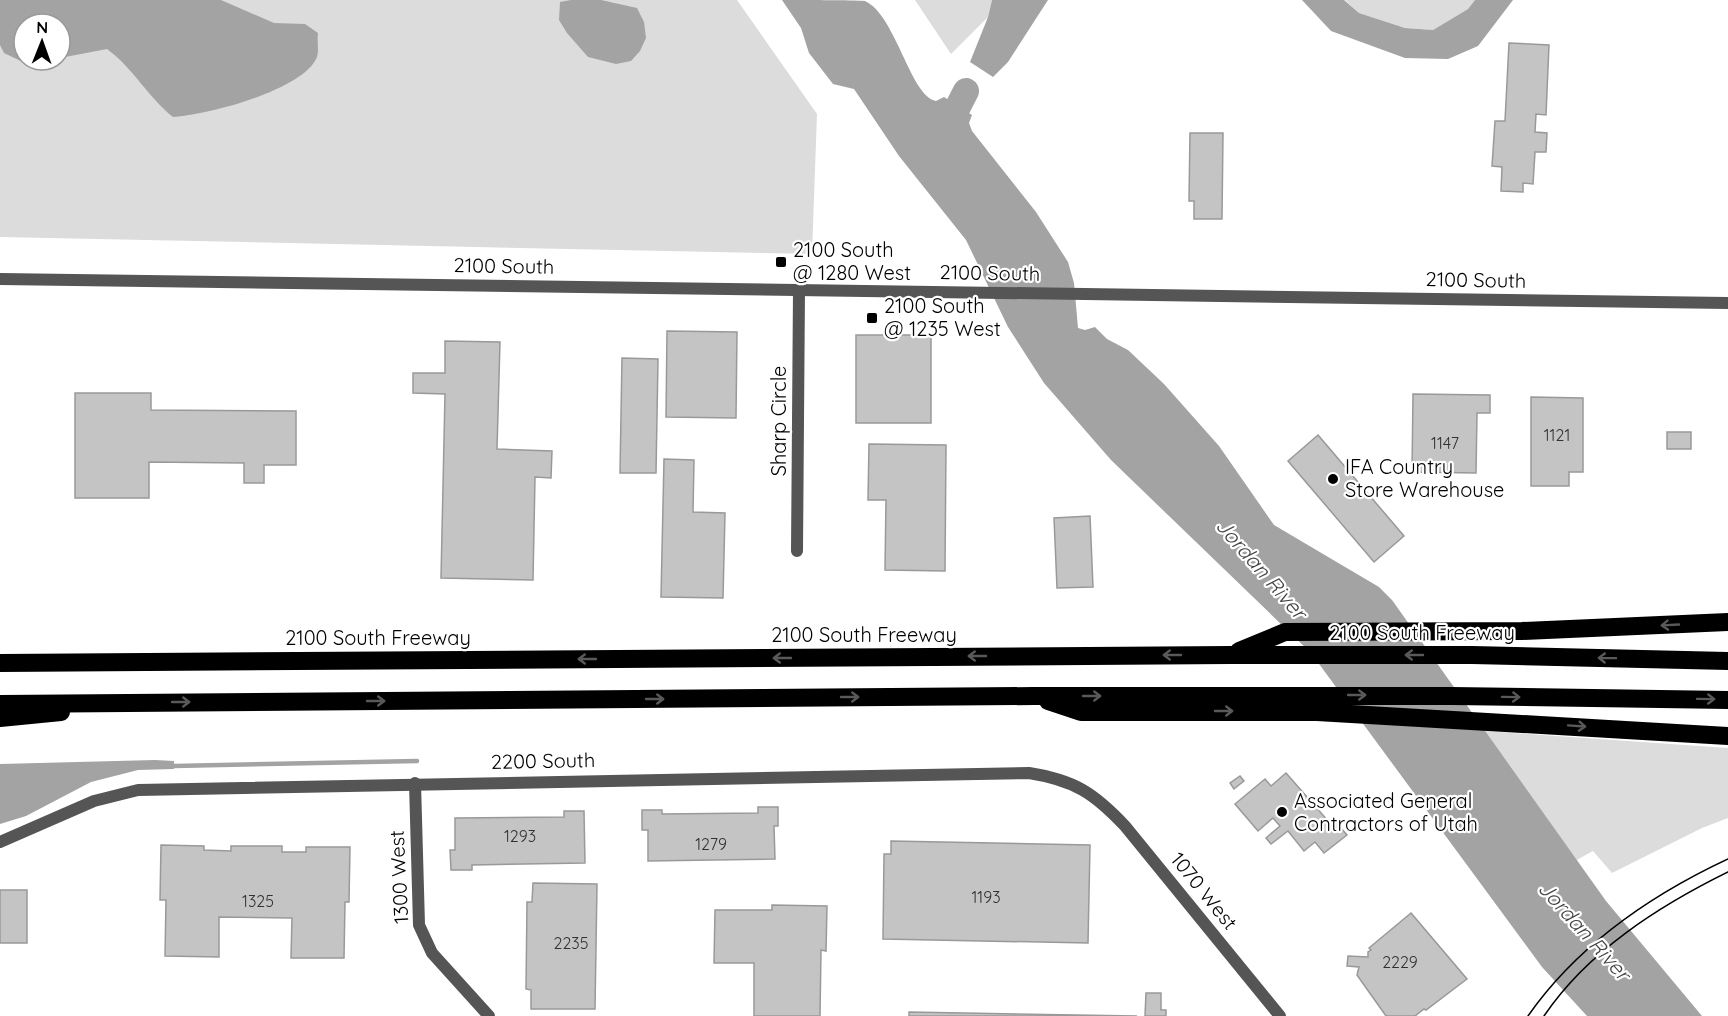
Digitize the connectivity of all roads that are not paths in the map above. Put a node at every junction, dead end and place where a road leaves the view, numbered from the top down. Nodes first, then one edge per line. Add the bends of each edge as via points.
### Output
1 (0, 279) edge
2 (799, 290) junction
3 (1728, 303) edge
4 (797, 551) dead end
5 (1728, 622) edge
6 (1231, 655) junction
7 (1728, 661) edge
8 (0, 663) edge
9 (1034, 696) junction
10 (1728, 700) edge
11 (123, 703) junction
12 (0, 704) edge
13 (0, 718) edge
14 (1728, 736) edge
15 (415, 783) junction
16 (1093, 795) joint
17 (0, 842) edge
18 (489, 1016) edge
19 (1280, 1016) edge

1 - 2 street, 2100 South
2 - 3 street, 2100 South
2 - 4 street, Sharp Circle
5 -> 6 highway via 1450,632 1285,632
7 -> 6 highway, 2100 South Freeway
6 -> 8 highway, 2100 South Freeway
9 -> 10 highway
11 -> 9 highway
9 -> 14 highway via 1081,712 1317,712
11 - 12 highway
11 - 13 highway via 33,717
15 - 16 street, 2200 South via 1009,772 1050,776
15 - 17 street, 2200 South via 138,790 94,801
15 - 18 street, 1300 West via 419,925 432,953
16 - 19 street, 1070 West via 1125,826

